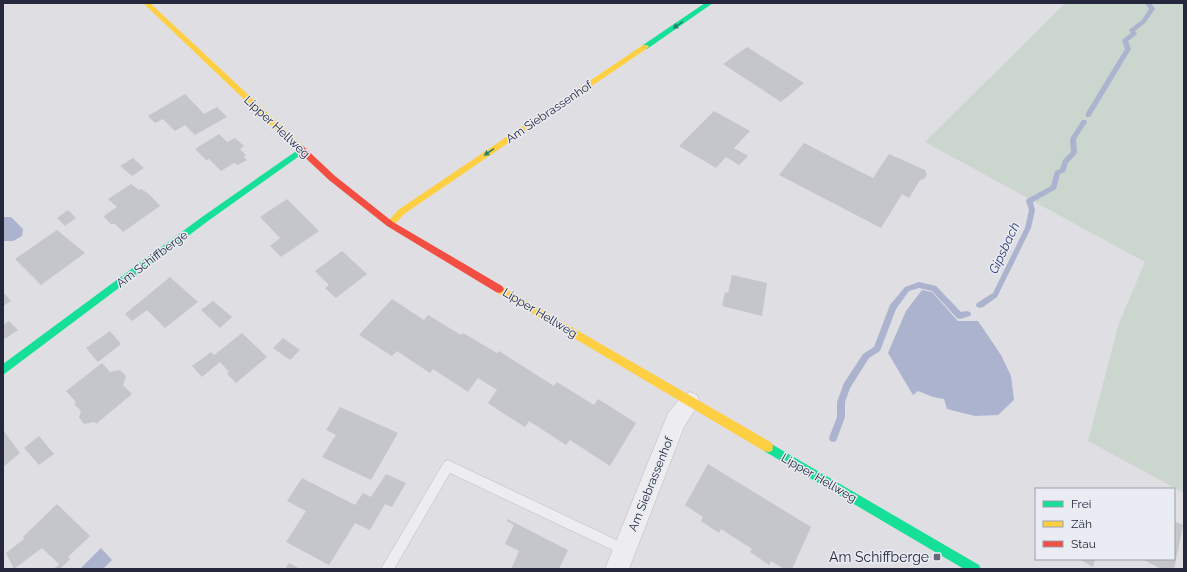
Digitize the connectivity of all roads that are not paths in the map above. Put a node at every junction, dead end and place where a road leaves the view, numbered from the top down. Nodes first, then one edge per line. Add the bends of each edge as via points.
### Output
1 (146, 3) edge
2 (710, 3) edge
3 (302, 150) junction
4 (390, 224) junction
5 (3, 370) edge
6 (690, 402) junction
7 (621, 559) edge
8 (387, 569) edge
9 (975, 569) edge

1 - 3 street, Lipper Hellweg
2 -> 4 street, Am Siebrassenhof via 401,212
3 - 4 street, Lipper Hellweg via 332,178
3 - 5 street, Am Schiffberge
4 - 6 street, Lipper Hellweg
6 - 7 street, Am Siebrassenhof via 676,420
6 - 9 street, Lipper Hellweg
7 - 8 lane via 448,466

